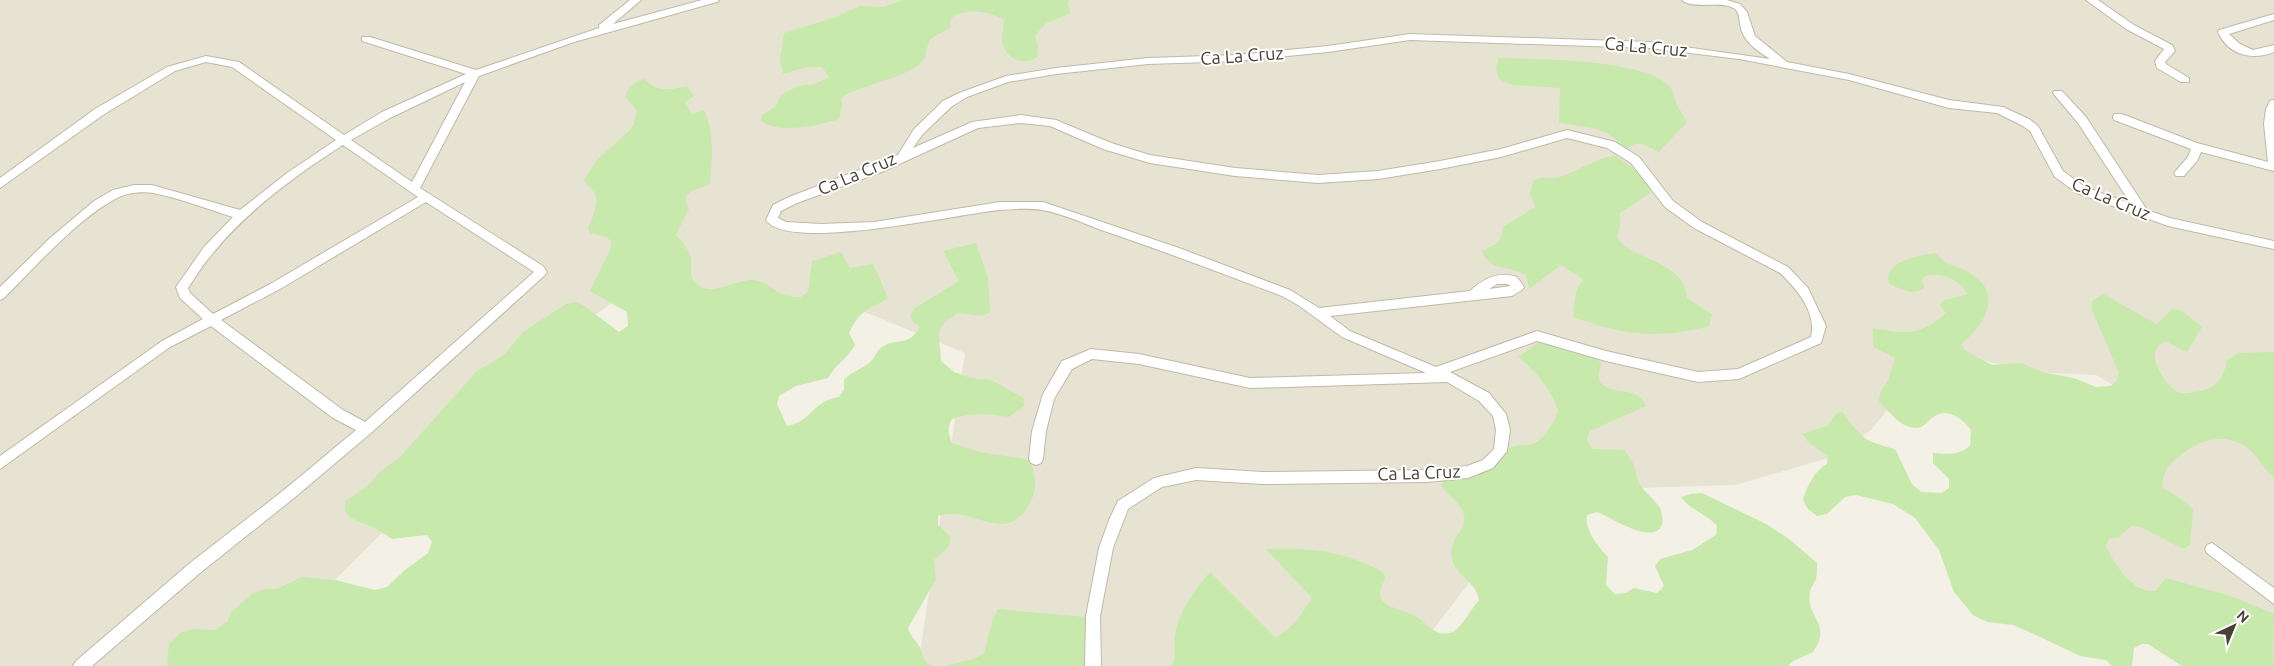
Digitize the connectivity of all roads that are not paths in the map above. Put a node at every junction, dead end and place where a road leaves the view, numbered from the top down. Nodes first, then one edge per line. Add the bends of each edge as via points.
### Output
1 (636, 0) edge
2 (714, 0) edge
3 (1687, 0) edge
4 (2091, 0) edge
5 (2274, 17) edge
6 (600, 29) junction
7 (366, 40) dead end
8 (2274, 48) edge
9 (1786, 64) junction
10 (475, 73) junction
11 (2185, 80) dead end
12 (2058, 93) dead end
13 (2274, 104) edge
14 (2118, 117) dead end
15 (2272, 128) edge
16 (343, 140) junction
17 (2196, 147) junction
18 (902, 158) junction
19 (2274, 163) edge
20 (2274, 167) edge
21 (2180, 173) dead end
22 (0, 184) edge
23 (414, 189) junction
24 (426, 196) junction
25 (2143, 213) junction
26 (242, 215) junction
27 (2274, 245) edge
28 (1474, 295) dead end
29 (0, 296) edge
30 (1315, 313) junction
31 (212, 320) junction
32 (1436, 372) junction
33 (1450, 378) junction
34 (366, 429) junction
35 (1036, 458) dead end
36 (0, 463) edge
37 (2212, 550) dead end
38 (2274, 597) edge
39 (81, 666) edge
40 (1093, 666) edge

1 - 6 street
2 - 6 street
3 - 9 street via 1728,3 1738,7 1744,14 1749,35
4 - 11 street via 2170,49 2160,61 2161,66
5 - 8 street via 2223,32 2228,40 2249,53
6 - 10 street
7 - 10 street
9 - 18 street, Ca La Cruz via 1648,45 1410,37 1328,50 1148,60 1006,79 963,95 947,104 918,132
9 - 25 street, Ca La Cruz via 1949,104 2010,114 2034,129 2059,174 2068,182
10 - 16 street
10 - 23 street
12 - 25 street via 2088,129
13 - 15 street via 2269,122
14 - 17 street
15 - 19 street
16 - 22 street via 235,64 206,59 171,69 99,112
16 - 23 street
16 - 26 street via 292,174
17 - 20 street
17 - 21 street via 2193,158
18 - 30 street, Ca La Cruz via 793,200 777,208 772,220 784,226 874,226 1000,206 1043,206 1175,251 1286,294
18 - 32 street via 976,125 1021,119 1052,123 1107,146 1150,159 1235,172 1318,179 1378,175 1440,165 1501,153 1567,134 1611,145 1635,160 1669,204 1698,225 1784,270 1804,291 1820,326 1817,340 1739,374 1698,378 1537,336
23 - 24 street
24 - 31 street via 276,286
24 - 34 street via 541,272
25 - 27 street, Ca La Cruz via 2168,222
26 - 29 street via 152,189 117,193 98,204 54,242
26 - 31 street via 208,250 182,286 184,295
28 - 30 street
30 - 32 street, Ca La Cruz via 1346,334
31 - 34 street via 338,414
31 - 36 street via 166,344
32 - 33 street, Ca La Cruz
33 - 35 street via 1250,383 1139,359 1090,354 1067,366 1048,398
33 - 40 street, Ca La Cruz via 1484,397 1499,414 1502,430 1500,451 1488,464 1468,472 1427,476 1263,478 1196,474 1159,482 1123,506 1106,548 1093,616
34 - 39 street
37 - 38 street

